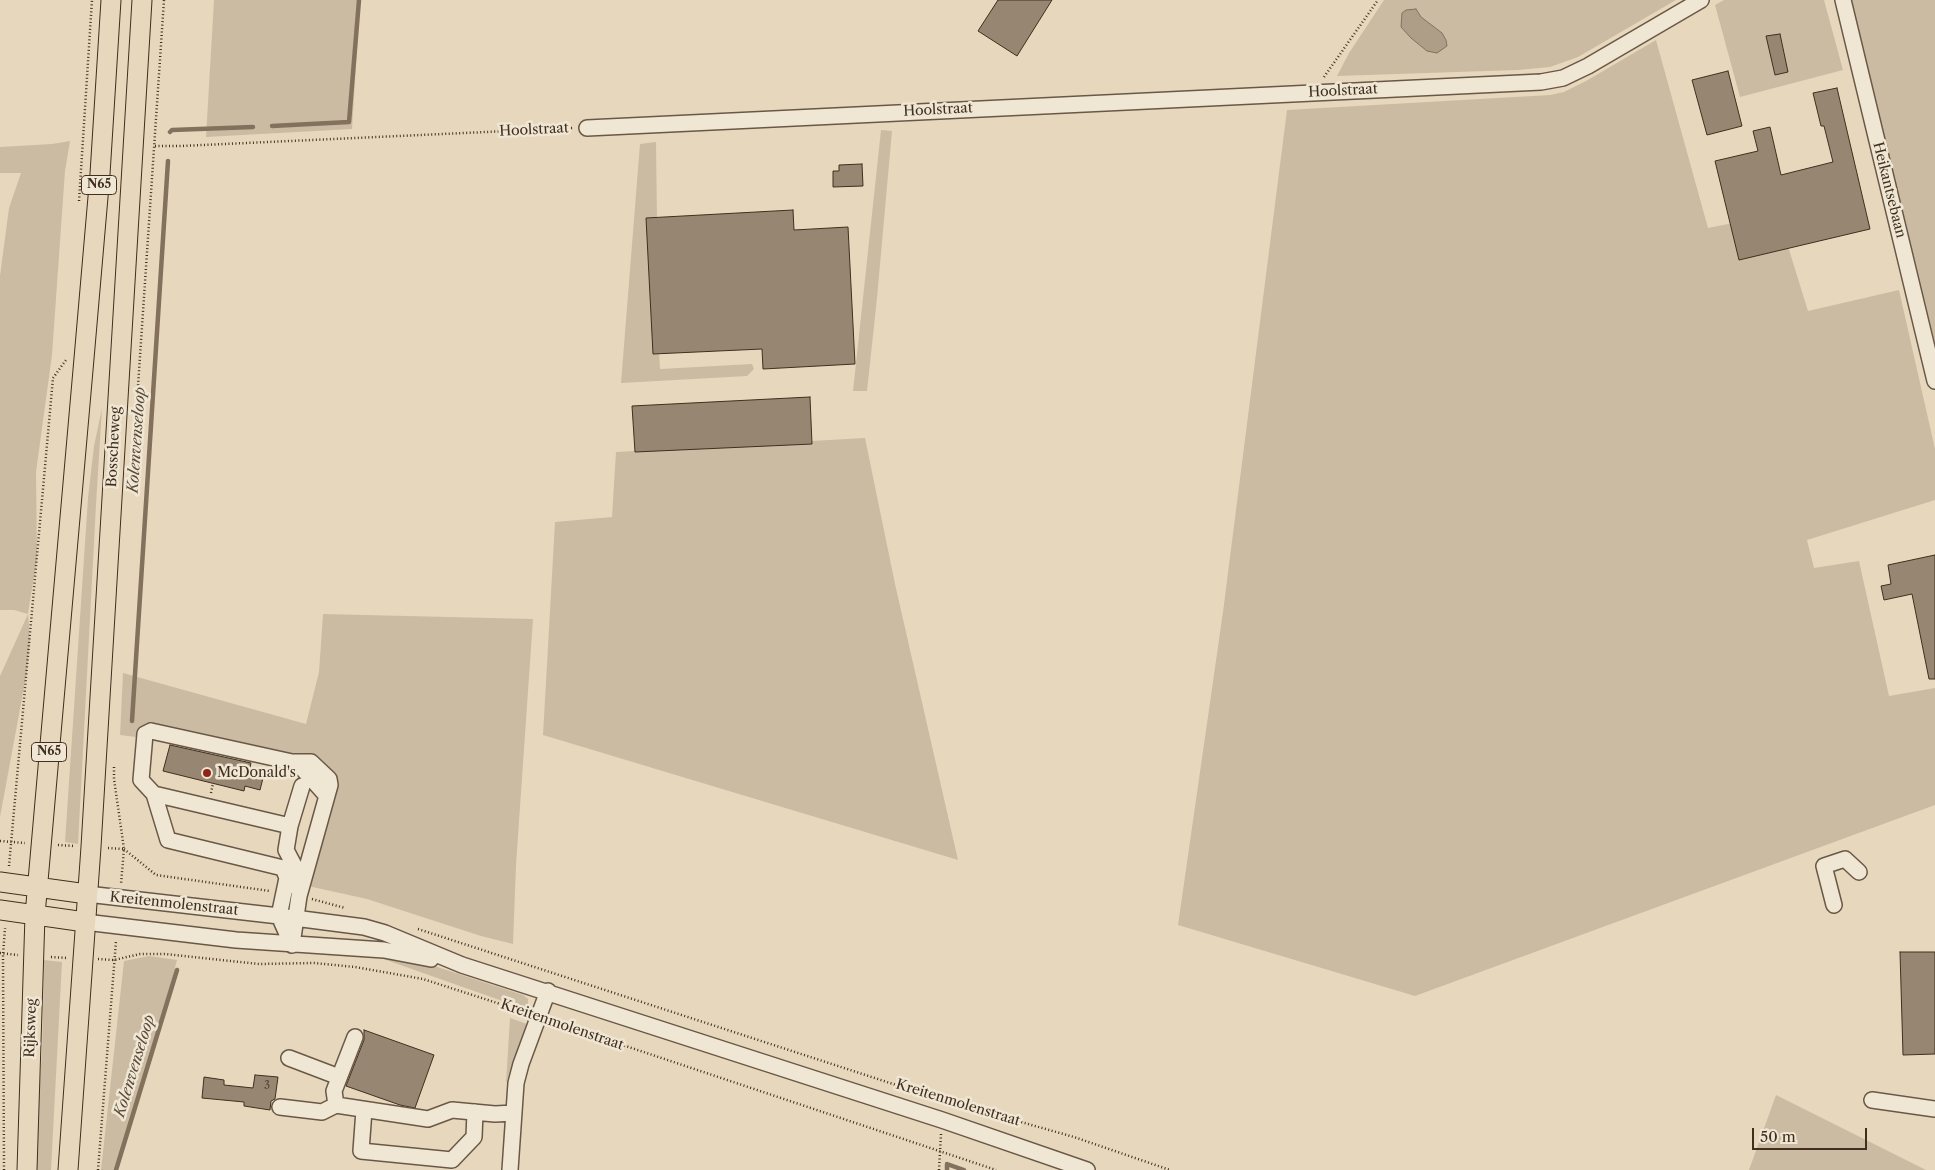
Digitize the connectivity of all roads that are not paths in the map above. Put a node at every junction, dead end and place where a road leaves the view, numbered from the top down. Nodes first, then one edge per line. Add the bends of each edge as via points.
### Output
1 (110, 0) edge
2 (142, 0) edge
3 (1701, 0) edge
4 (1843, 0) edge
5 (587, 128) road end
6 (1935, 381) edge
7 (302, 786) dead end
8 (154, 794) junction
9 (290, 826) junction
10 (1859, 872) dead end
11 (0, 882) edge
12 (37, 886) junction
13 (87, 894) junction
14 (298, 896) junction
15 (1834, 905) dead end
16 (0, 910) edge
17 (35, 915) junction
18 (278, 916) junction
19 (296, 918) junction
20 (85, 922) junction
21 (292, 945) junction
22 (462, 964) junction
23 (548, 992) junction
24 (355, 1037) dead end
25 (289, 1058) dead end
26 (340, 1077) junction
27 (1872, 1100) dead end
28 (336, 1105) junction
29 (280, 1107) dead end
30 (1935, 1109) edge
31 (364, 1110) junction
32 (476, 1112) junction
33 (514, 1113) junction
34 (431, 1164) edge
35 (27, 1170) edge
36 (68, 1170) edge
37 (510, 1170) edge
38 (1087, 1170) edge

1 - 12 main road, N65 via 99,184
2 - 13 main road, Bosscheweg / N65
3 - 5 street, Hoolstraat via 1588,66 1563,78 1541,82
4 - 6 street, Heikantsebaan
7 - 9 street
8 - 9 street
8 - 14 street via 141,780 145,734 151,731 292,762 316,764 330,780
8 - 18 street via 168,840 283,868 288,878
9 - 14 street via 286,850 296,869
10 - 15 street via 1845,858 1824,866
11 - 12 main road
12 - 13 main road
12 - 17 main road, Rijksweg / N65
13 - 18 street, Kreitenmolenstraat
13 - 20 main road, N65
14 - 19 street
16 - 17 main road
17 - 20 main road
17 - 35 main road, Rijksweg / N65
18 - 19 street, Kreitenmolenstraat
18 - 21 street
19 - 21 street
19 - 22 street, Kreitenmolenstraat via 385,932
20 - 21 street, Kreitenmolenstraat
20 - 36 main road, N65
21 - 22 street, Kreitenmolenstraat via 384,950
22 - 23 street, Kreitenmolenstraat
23 - 33 street via 516,1082
23 - 38 street, Kreitenmolenstraat
24 - 26 street
25 - 26 street
26 - 28 street via 334,1092
27 - 30 street
28 - 29 street via 322,1112
28 - 31 street
31 - 32 street via 428,1119 452,1110
31 - 34 street via 361,1151
32 - 33 street
32 - 34 street via 474,1137 452,1160
33 - 37 street

